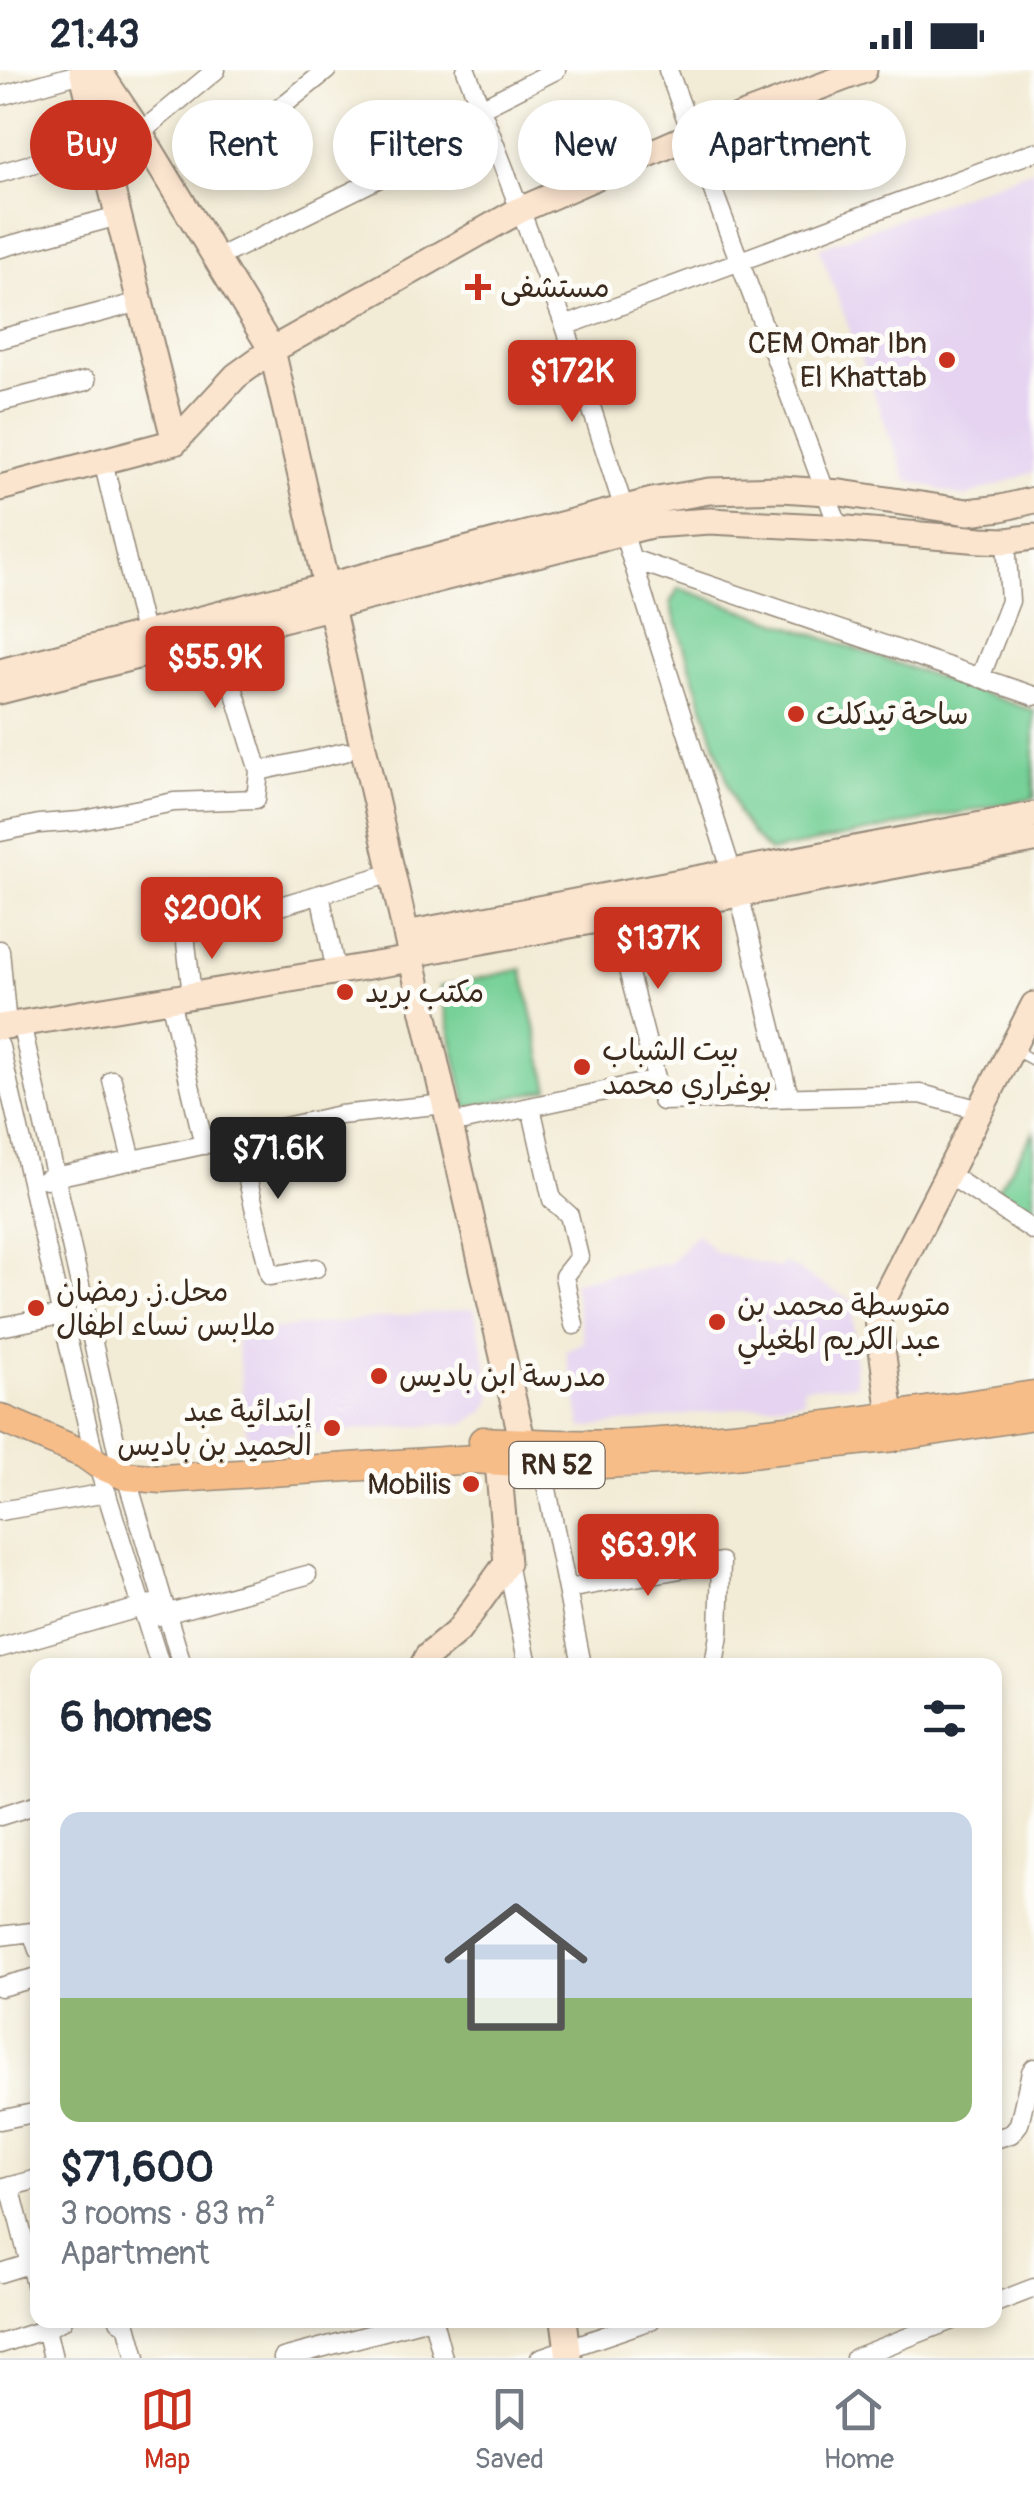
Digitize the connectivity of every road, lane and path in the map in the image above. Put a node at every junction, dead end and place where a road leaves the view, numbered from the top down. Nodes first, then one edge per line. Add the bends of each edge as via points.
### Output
1 (216, 70) edge
2 (327, 70) edge
3 (466, 70) edge
4 (556, 70) edge
5 (668, 70) edge
6 (864, 70) edge
7 (87, 71) edge
8 (0, 96) edge
9 (92, 100) edge
10 (112, 100) edge
11 (290, 100) edge
12 (478, 100) edge
13 (679, 100) edge
14 (783, 100) edge
15 (498, 107) edge
16 (152, 122) edge
17 (672, 143) edge
18 (152, 152) edge
19 (1034, 152) edge
20 (498, 153) edge
21 (30, 164) edge
22 (0, 173) edge
23 (112, 190) edge
24 (344, 190) edge
25 (713, 190) edge
26 (520, 210) junction
27 (118, 216) junction
28 (0, 248) edge
29 (216, 258) junction
30 (739, 262) junction
31 (140, 302) junction
32 (565, 326) junction
33 (0, 339) edge
34 (272, 350) junction
35 (86, 381) dead end
36 (0, 402) edge
37 (175, 442) junction
38 (103, 461) junction
39 (0, 488) edge
40 (708, 491) junction
41 (825, 492) junction
42 (1034, 500) edge
43 (980, 510) junction
44 (623, 520) junction
45 (710, 520) junction
46 (839, 528) junction
47 (1034, 537) edge
48 (994, 541) junction
49 (632, 559) junction
50 (329, 596) junction
51 (217, 636) junction
52 (147, 644) junction
53 (0, 672) edge
54 (980, 678) junction
55 (0, 691) edge
56 (1034, 696) edge
57 (344, 752) dead end
58 (259, 772) junction
59 (1034, 814) edge
60 (0, 832) edge
61 (1034, 840) edge
62 (392, 873) junction
63 (735, 883) junction
64 (320, 894) junction
65 (611, 906) junction
66 (410, 949) junction
67 (0, 950) edge
68 (336, 972) junction
69 (181, 997) junction
70 (1034, 1005) edge
71 (7, 1031) edge
72 (1023, 1055) edge
73 (112, 1080) dead end
74 (656, 1080) junction
75 (6, 1097) edge
76 (790, 1098) junction
77 (532, 1107) junction
78 (980, 1110) junction
79 (448, 1114) junction
80 (238, 1137) junction
81 (204, 1145) junction
82 (132, 1160) junction
83 (948, 1174) junction
84 (55, 1177) junction
85 (31, 1183) junction
86 (1034, 1231) edge
87 (316, 1268) dead end
88 (61, 1315) junction
89 (574, 1325) dead end
90 (0, 1328) edge
91 (1034, 1395) edge
92 (1034, 1415) edge
93 (0, 1418) edge
94 (892, 1427) junction
95 (495, 1451) junction
96 (531, 1456) junction
97 (104, 1465) junction
98 (0, 1511) edge
99 (507, 1563) junction
100 (306, 1575) dead end
101 (567, 1589) junction
102 (164, 1608) junction
103 (143, 1613) junction
104 (0, 1648) edge
105 (158, 1658) edge
106 (180, 1658) edge
107 (429, 1658) edge
108 (527, 1658) edge
109 (581, 1658) edge
110 (715, 1658) edge
111 (30, 1807) edge
112 (0, 1816) edge
113 (30, 1932) edge
114 (0, 1936) edge
115 (30, 1979) edge
116 (0, 1988) edge
117 (1034, 2068) edge
118 (30, 2114) edge
119 (0, 2120) edge
120 (1026, 2128) edge
121 (1002, 2137) edge
122 (30, 2181) edge
123 (5, 2188) edge
124 (29, 2264) junction
125 (30, 2268) edge
126 (0, 2273) edge
127 (1034, 2288) edge
128 (1002, 2300) edge
129 (39, 2328) edge
130 (51, 2328) edge
131 (128, 2328) edge
132 (394, 2328) edge
133 (435, 2328) edge
134 (565, 2328) edge
135 (632, 2328) edge
136 (932, 2328) edge
137 (0, 2344) edge
138 (569, 2354) edge
139 (54, 2358) edge
140 (136, 2358) edge
141 (283, 2358) edge
142 (442, 2358) edge
143 (540, 2358) edge
144 (855, 2358) edge

1 - 16 street
2 - 11 street
3 - 12 street
4 - 15 street
5 - 13 street
6 - 14 main road
7 - 8 street
7 - 9 main road
7 - 10 main road
17 - 26 main road
18 - 29 main road
19 - 30 street
20 - 26 street
21 - 22 street
23 - 27 main road
24 - 29 street
25 - 30 street
26 - 32 street
26 - 34 main road
27 - 28 street
27 - 31 main road
29 - 34 main road
30 - 32 street
30 - 41 street
31 - 33 street
31 - 37 main road
32 - 44 street
34 - 37 main road via 236,376
34 - 50 main road
35 - 36 street
37 - 38 main road
38 - 39 main road
38 - 52 street
40 - 41 main road
40 - 44 main road
40 - 45 main road
41 - 43 main road
41 - 46 street
42 - 43 main road
43 - 48 main road
44 - 45 main road
44 - 49 street
44 - 50 main road
45 - 46 main road
46 - 48 main road
47 - 48 main road
48 - 54 street via 1010,601
49 - 54 street
49 - 63 street
50 - 51 main road
50 - 52 main road
50 - 62 main road
51 - 52 main road
51 - 58 street
52 - 53 main road
52 - 55 main road
54 - 56 street
57 - 58 street
58 - 60 street via 256,799 174,802
59 - 63 main road
61 - 63 main road
62 - 64 street
62 - 66 main road
63 - 65 main road
63 - 76 street
64 - 68 street
64 - 69 street via 185,934
65 - 66 main road
65 - 74 street
66 - 68 main road
66 - 79 main road
67 - 71 street
68 - 69 main road
69 - 71 main road
69 - 81 street
70 - 72 main road
71 - 75 street
71 - 84 street
72 - 78 main road
73 - 82 street
74 - 76 street via 662,1101
74 - 77 street
75 - 85 street
76 - 78 street via 921,1094
77 - 79 street
77 - 89 street via 552,1200 569,1215 579,1257 564,1276
78 - 83 main road
79 - 80 street via 340,1115
79 - 96 main road
80 - 81 street
80 - 87 street via 270,1276
81 - 82 street
82 - 84 street
83 - 86 street
83 - 94 main road via 877,1312
84 - 85 street
84 - 97 street
85 - 88 street
88 - 90 street
88 - 97 street
91 - 94 main road, RN 52
92 - 94 main road, RN 52
93 - 97 main road, RN 52
94 - 96 main road, RN 52
95 - 96 main road, RN 52
95 - 97 main road, RN 52 via 452,1442
95 - 99 main road
96 - 101 street
97 - 98 street
97 - 102 street
97 - 103 street
99 - 107 main road via 458,1631
99 - 108 street
100 - 102 street
101 - 109 street
101 - 110 street via 721,1562
102 - 103 street
102 - 106 street
103 - 104 street
103 - 105 street
111 - 112 street
113 - 114 street
115 - 116 street
117 - 120 street
118 - 119 street
120 - 121 street
122 - 123 street
123 - 124 street
124 - 125 street
124 - 126 street
127 - 128 street
129 - 137 street
130 - 139 street
131 - 140 street
132 - 141 street
133 - 142 street
134 - 138 main road
135 - 138 street
136 - 144 street
138 - 143 street

